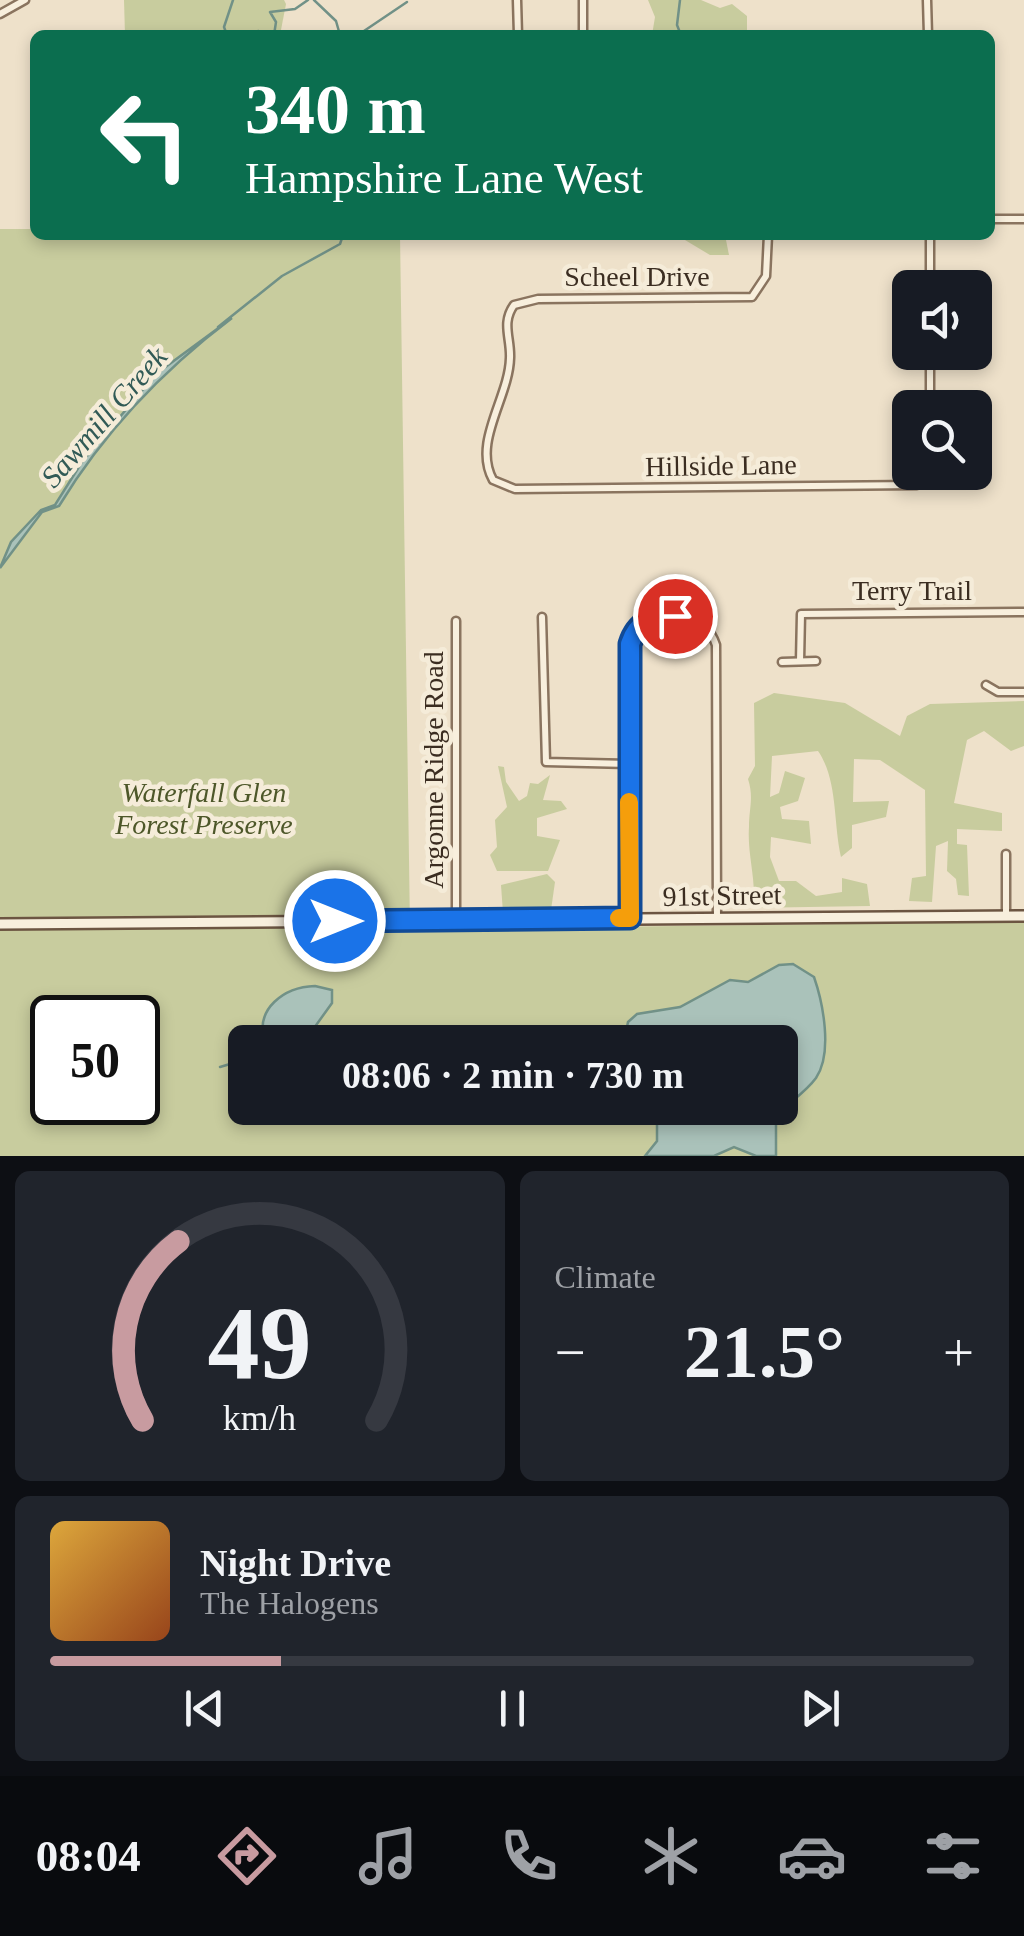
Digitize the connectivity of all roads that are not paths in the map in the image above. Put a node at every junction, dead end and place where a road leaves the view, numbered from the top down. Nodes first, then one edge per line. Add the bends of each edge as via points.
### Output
1 (25, 0) edge
2 (518, 0) edge
3 (583, 0) edge
4 (928, 0) edge
5 (0, 14) edge
6 (518, 30) edge
7 (584, 30) edge
8 (928, 30) edge
9 (995, 219) edge
10 (1024, 219) edge
11 (767, 240) edge
12 (930, 240) edge
13 (930, 270) edge
14 (892, 485) edge
15 (507, 488) joint
16 (1024, 612) edge
17 (542, 618) dead end
18 (456, 621) dead end
19 (800, 661) junction
20 (816, 661) dead end
21 (782, 662) dead end
22 (986, 685) dead end
23 (1024, 692) edge
24 (629, 764) junction
25 (1006, 854) dead end
26 (1006, 916) junction
27 (1024, 916) edge
28 (717, 917) junction
29 (630, 918) junction
30 (456, 920) junction
31 (0, 924) edge

1 - 5 street
2 - 6 street
3 - 7 street
4 - 8 street
9 - 10 street
11 - 15 street, Scheel Drive via 760,291 743,298 538,299 514,305 506,322 509,372 485,459 493,480
12 - 13 street
14 - 15 street, Hillside Lane
16 - 19 street, Terry Trail via 800,614
17 - 24 street via 546,762
18 - 30 street, Argonne Ridge Road
19 - 20 street
19 - 21 street
22 - 23 street
24 - 28 street via 631,640 649,619 675,616 706,625 716,646
24 - 29 street
25 - 26 street
26 - 27 main road, 91st Street
26 - 28 main road, 91st Street
28 - 29 main road, 91st Street
29 - 30 main road, 91st Street
30 - 31 main road, 91st Street

